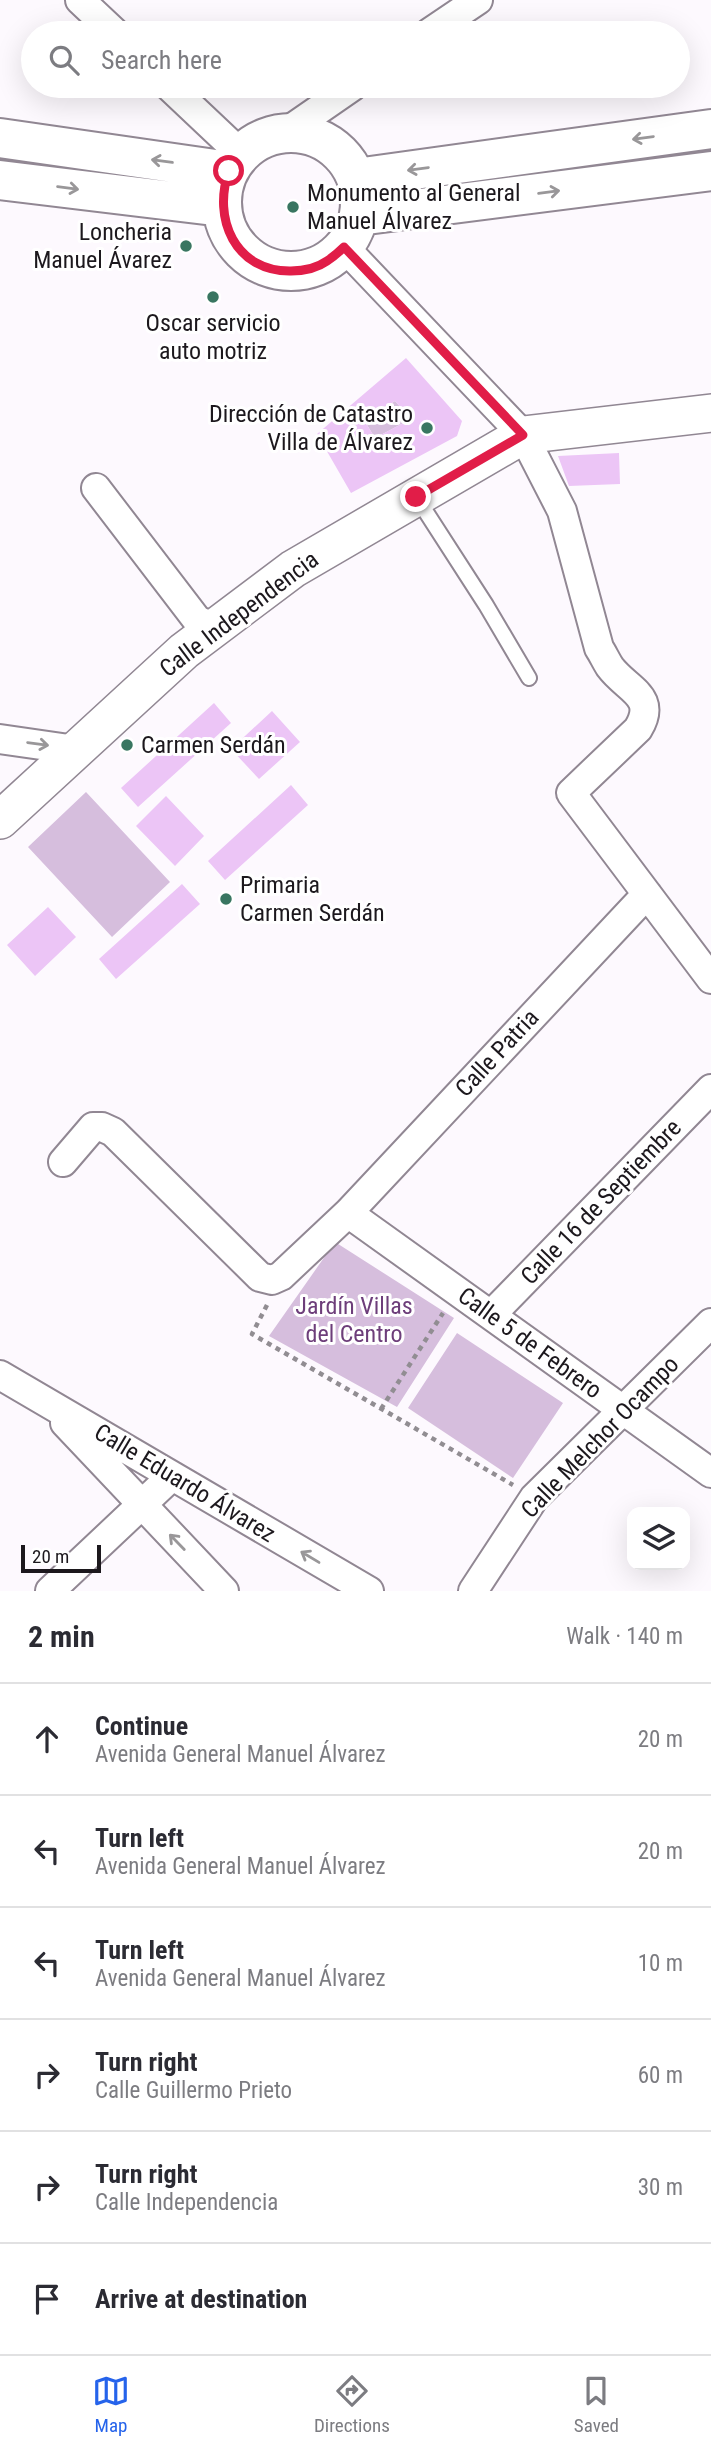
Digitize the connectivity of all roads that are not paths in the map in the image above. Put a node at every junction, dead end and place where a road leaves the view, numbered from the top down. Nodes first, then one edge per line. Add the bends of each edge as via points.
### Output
1 (80, 0) edge
2 (478, 0) edge
3 (102, 21) edge
4 (447, 21) edge
5 (177, 98) edge
6 (336, 98) edge
7 (711, 129) edge
8 (285, 133) junction
9 (0, 138) edge
10 (711, 171) edge
11 (231, 177) junction
12 (356, 178) junction
13 (0, 180) edge
14 (352, 231) junction
15 (711, 413) edge
16 (523, 435) junction
17 (96, 488) dead end
18 (416, 497) junction
19 (214, 628) junction
20 (529, 678) dead end
21 (0, 739) edge
22 (76, 750) junction
23 (0, 820) edge
24 (647, 894) junction
25 (711, 979) edge
26 (711, 1089) edge
27 (63, 1162) dead end
28 (348, 1213) junction
29 (491, 1315) junction
30 (711, 1323) edge
31 (0, 1375) edge
32 (43, 1400) junction
33 (622, 1409) junction
34 (711, 1474) edge
35 (172, 1476) junction
36 (142, 1504) junction
37 (354, 1588) edge
38 (50, 1591) edge
39 (224, 1591) edge
40 (472, 1591) edge

1 - 3 street
2 - 4 street
5 - 11 street
6 - 8 street
7 -> 12 main road
8 - 11 main road via 254,144
8 - 12 main road via 308,134 328,143 345,158
11 -> 9 main road
14 -> 10 main road
13 -> 11 main road
11 - 14 main road via 227,230 240,250 258,264 304,271 326,262
12 - 14 main road via 360,197
14 - 16 street
15 - 16 street, Calle Independencia
16 - 18 street, Calle Independencia
16 - 24 street via 562,511 599,648 610,668 644,701 646,716 570,793
17 - 19 street via 197,620
18 - 19 street, Calle Independencia via 293,569
18 - 20 lane
19 - 22 street, Calle Independencia
21 -> 22 street
22 - 23 street, Calle Independencia
24 - 25 street
24 - 28 street, Calle Patria
26 - 29 street, Calle 16 de Septiembre
27 - 28 street, Calle Patria via 93,1127 113,1132 260,1277 272,1280
28 - 29 street, Calle 5 de Febrero
29 - 33 street, Calle 5 de Febrero
30 - 33 street, Calle Melchor Ocampo
31 - 32 street, Calle Eduardo Álvarez
32 - 35 street, Calle Eduardo Álvarez
32 - 36 street
33 - 34 street, Calle 5 de Febrero
33 - 40 street, Calle Melchor Ocampo via 534,1498
35 - 36 street
37 -> 35 street, Calle Eduardo Álvarez
36 - 38 street
39 -> 36 street

